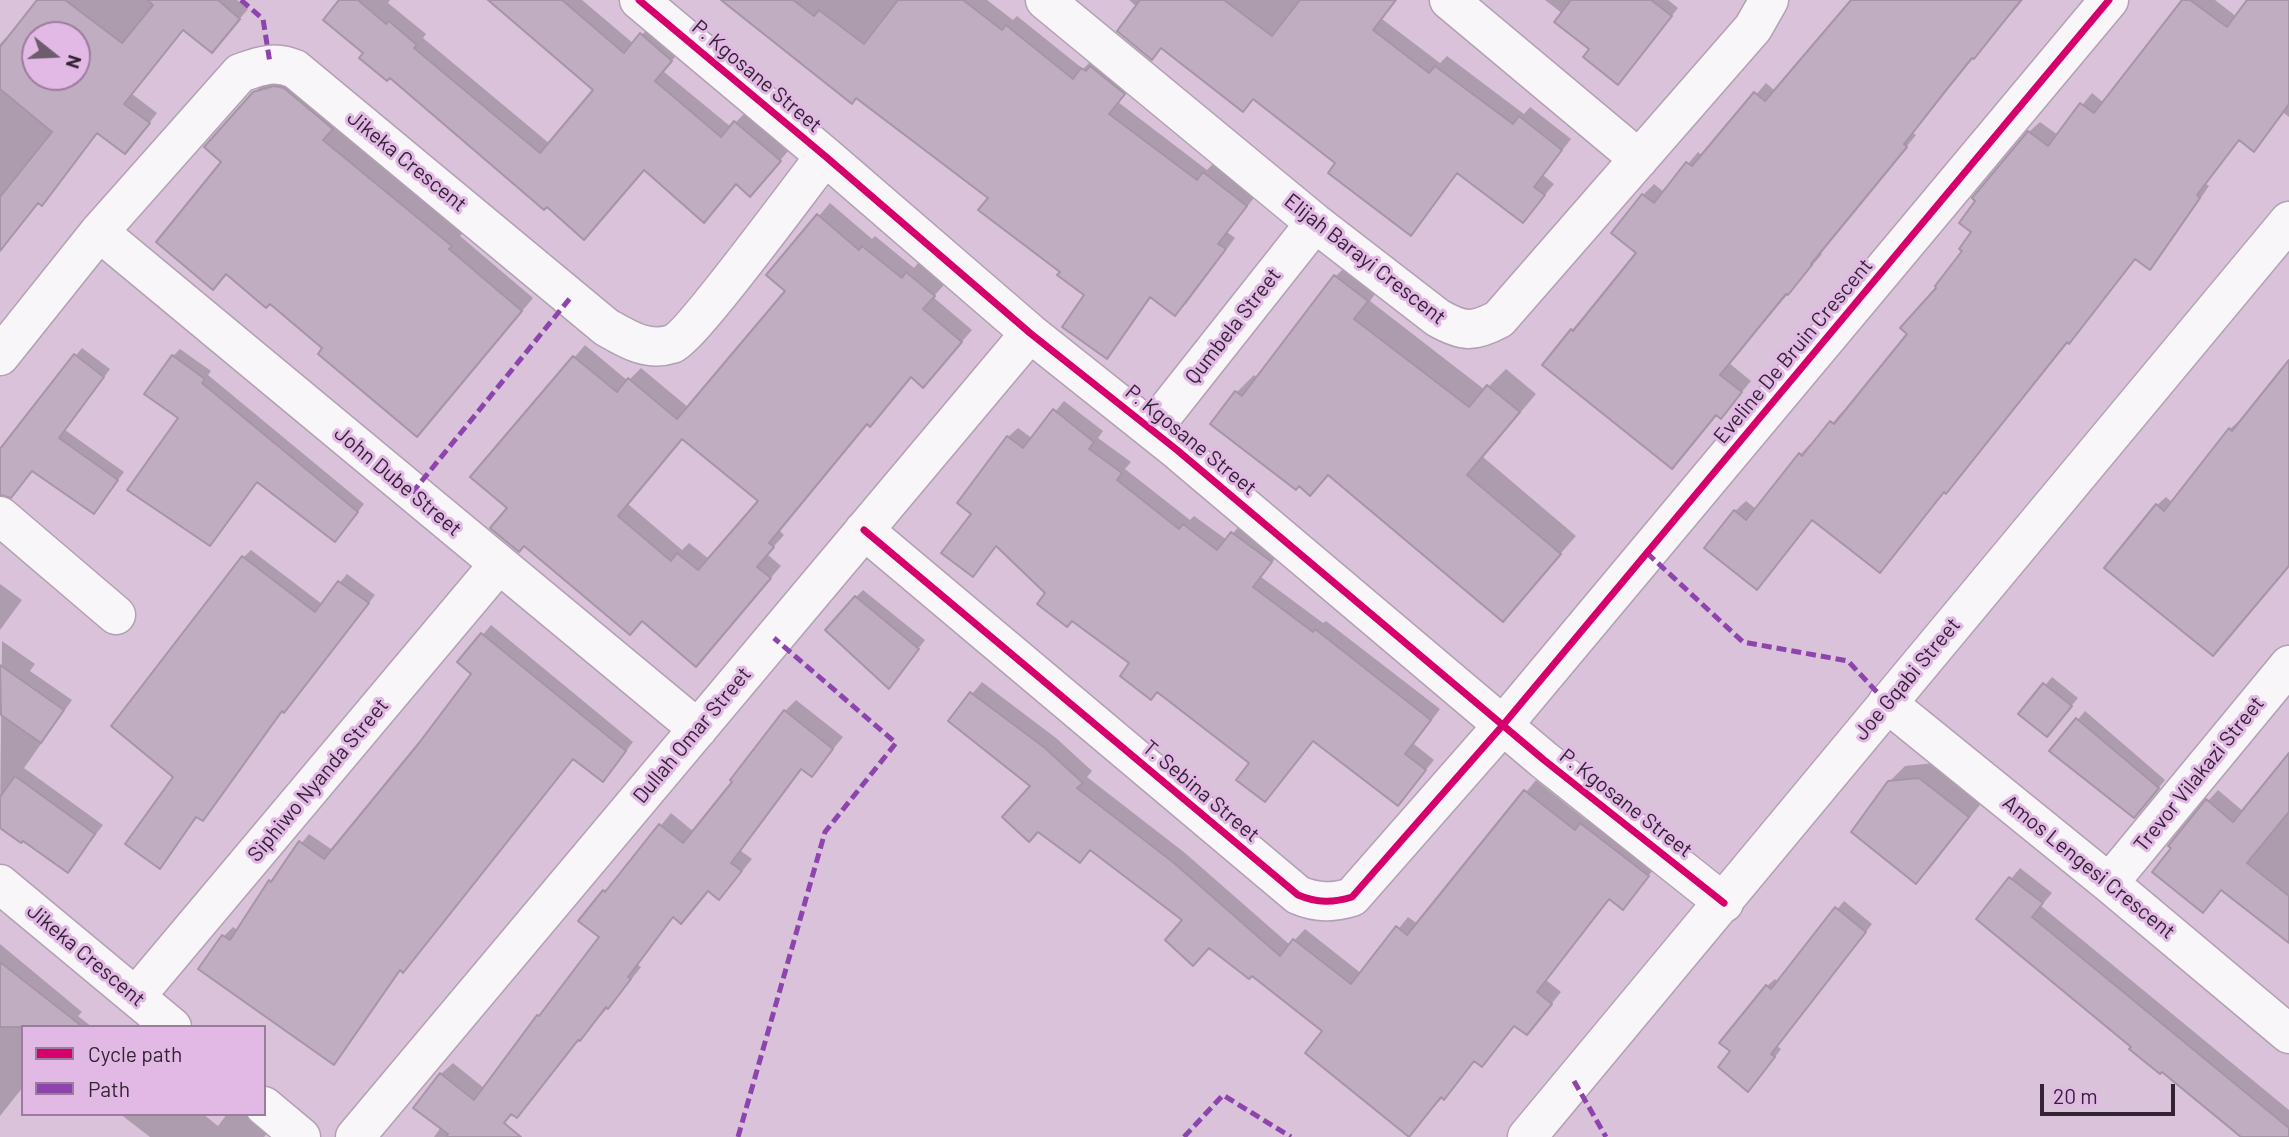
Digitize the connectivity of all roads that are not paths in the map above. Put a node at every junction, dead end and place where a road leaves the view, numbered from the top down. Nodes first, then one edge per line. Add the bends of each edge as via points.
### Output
1 (639, 0) edge
2 (1045, 0) edge
3 (1449, 0) edge
4 (1769, 0) edge
5 (2109, 0) edge
6 (825, 156) junction
7 (1639, 159) junction
8 (2289, 221) edge
9 (1315, 223) junction
10 (99, 232) junction
11 (1030, 333) junction
12 (0, 356) edge
13 (1152, 429) junction
14 (0, 516) edge
15 (864, 530) junction
16 (499, 564) junction
17 (116, 615) dead end
18 (2284, 681) edge
19 (1887, 703) junction
20 (1503, 725) junction
21 (698, 729) junction
22 (2109, 883) junction
23 (0, 884) edge
24 (1724, 902) junction
25 (136, 996) junction
26 (170, 1025) edge
27 (2289, 1034) edge
28 (266, 1108) edge
29 (301, 1137) edge
30 (355, 1137) edge
31 (1527, 1137) edge

1 - 6 street, P. Kgosane Street
2 - 9 street, Elijah Barayi Crescent
3 - 7 street
4 - 7 street, Elijah Barayi Crescent via 1753,28
5 - 20 street, Eveline De Bruin Crescent
6 - 10 street, Jikeka Crescent via 703,312 674,343 650,347 606,327 287,66 263,64 240,74
6 - 11 street, P. Kgosane Street
7 - 9 street, Elijah Barayi Crescent via 1499,319 1479,330 1457,329 1437,318
8 - 19 street, Joe Gqabi Street
9 - 13 street, Qumbela Street
10 - 12 street, Jikeka Crescent
10 - 16 street, John Dube Street
11 - 13 street, P. Kgosane Street
11 - 15 street, Dullah Omar Street
13 - 20 street, P. Kgosane Street
14 - 17 street
15 - 20 street, T. Sebina Street via 1279,880 1312,900 1352,897
15 - 21 street, Dullah Omar Street
16 - 21 street, John Dube Street
16 - 25 street, Siphiwo Nyanda Street
18 - 22 street, Trevor Vilakazi Street
19 - 22 street, Amos Lengesi Crescent
19 - 24 street, Joe Gqabi Street
20 - 24 street, P. Kgosane Street
21 - 30 street, Dullah Omar Street
22 - 27 street, Amos Lengesi Crescent
23 - 25 street, Jikeka Crescent
24 - 31 street, Joe Gqabi Street
25 - 26 street, Jikeka Crescent
28 - 29 street

